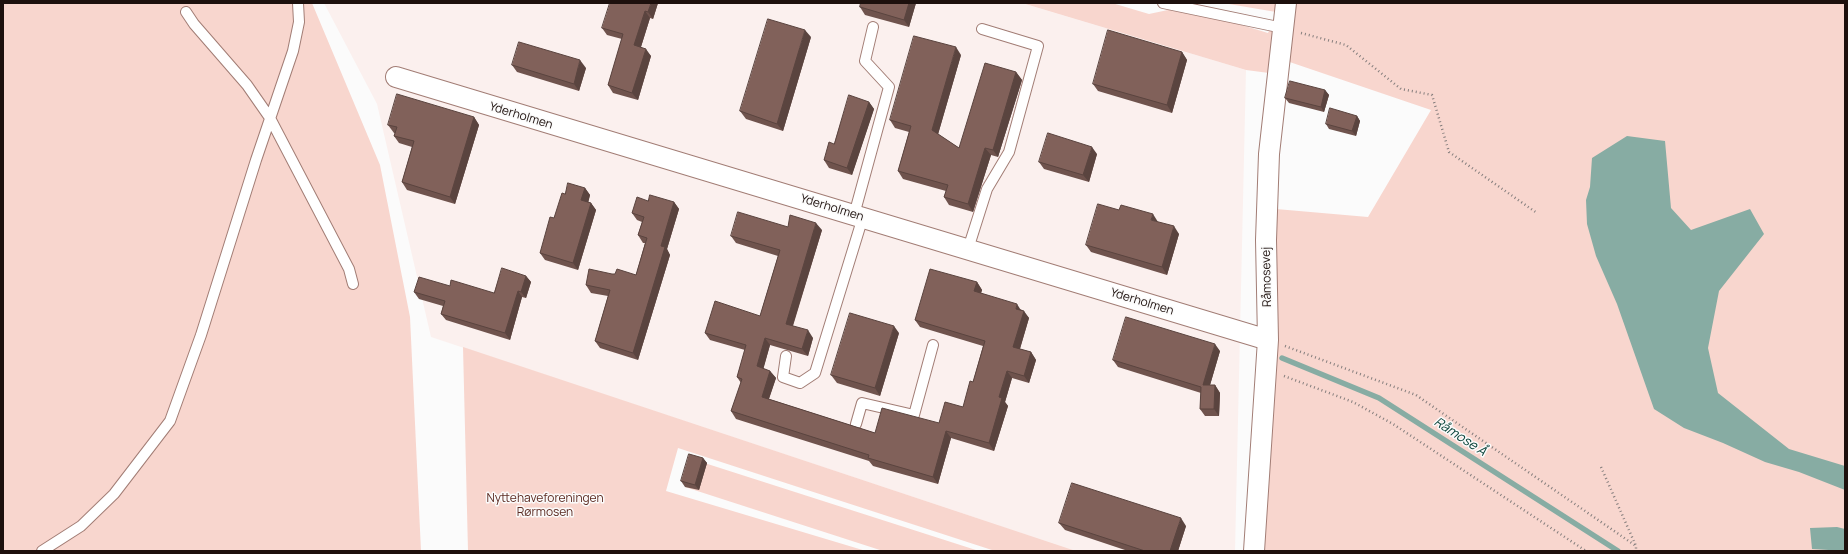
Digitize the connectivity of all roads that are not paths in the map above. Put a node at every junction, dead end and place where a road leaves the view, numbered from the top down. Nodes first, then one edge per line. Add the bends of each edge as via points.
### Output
1 (298, 3) edge
2 (1163, 3) edge
3 (1286, 3) edge
4 (186, 12) dead end
5 (872, 27) dead end
6 (1283, 28) junction
7 (982, 29) dead end
8 (396, 77) dead end
9 (270, 118) junction
10 (859, 216) junction
11 (968, 249) junction
12 (353, 284) dead end
13 (1268, 340) junction
14 (933, 345) dead end
15 (786, 356) edge
16 (856, 424) dead end
17 (42, 551) edge
18 (1254, 551) edge

1 - 9 lane via 299,22 293,51
2 - 6 lane
3 - 6 street, Råmosevej
4 - 9 lane via 247,85
5 - 10 lane via 865,61 889,87
6 - 13 street, Råmosevej via 1269,154 1266,240
7 - 11 lane via 1038,46 1009,152 987,189
8 - 10 street, Yderholmen
9 - 12 lane via 349,269
9 - 17 lane via 201,335 170,421 114,494 81,526
10 - 11 street, Yderholmen
10 - 15 lane via 815,373 800,383 783,377
11 - 13 street, Yderholmen
13 - 18 street, Råmosevej
14 - 16 lane via 914,415 862,404

